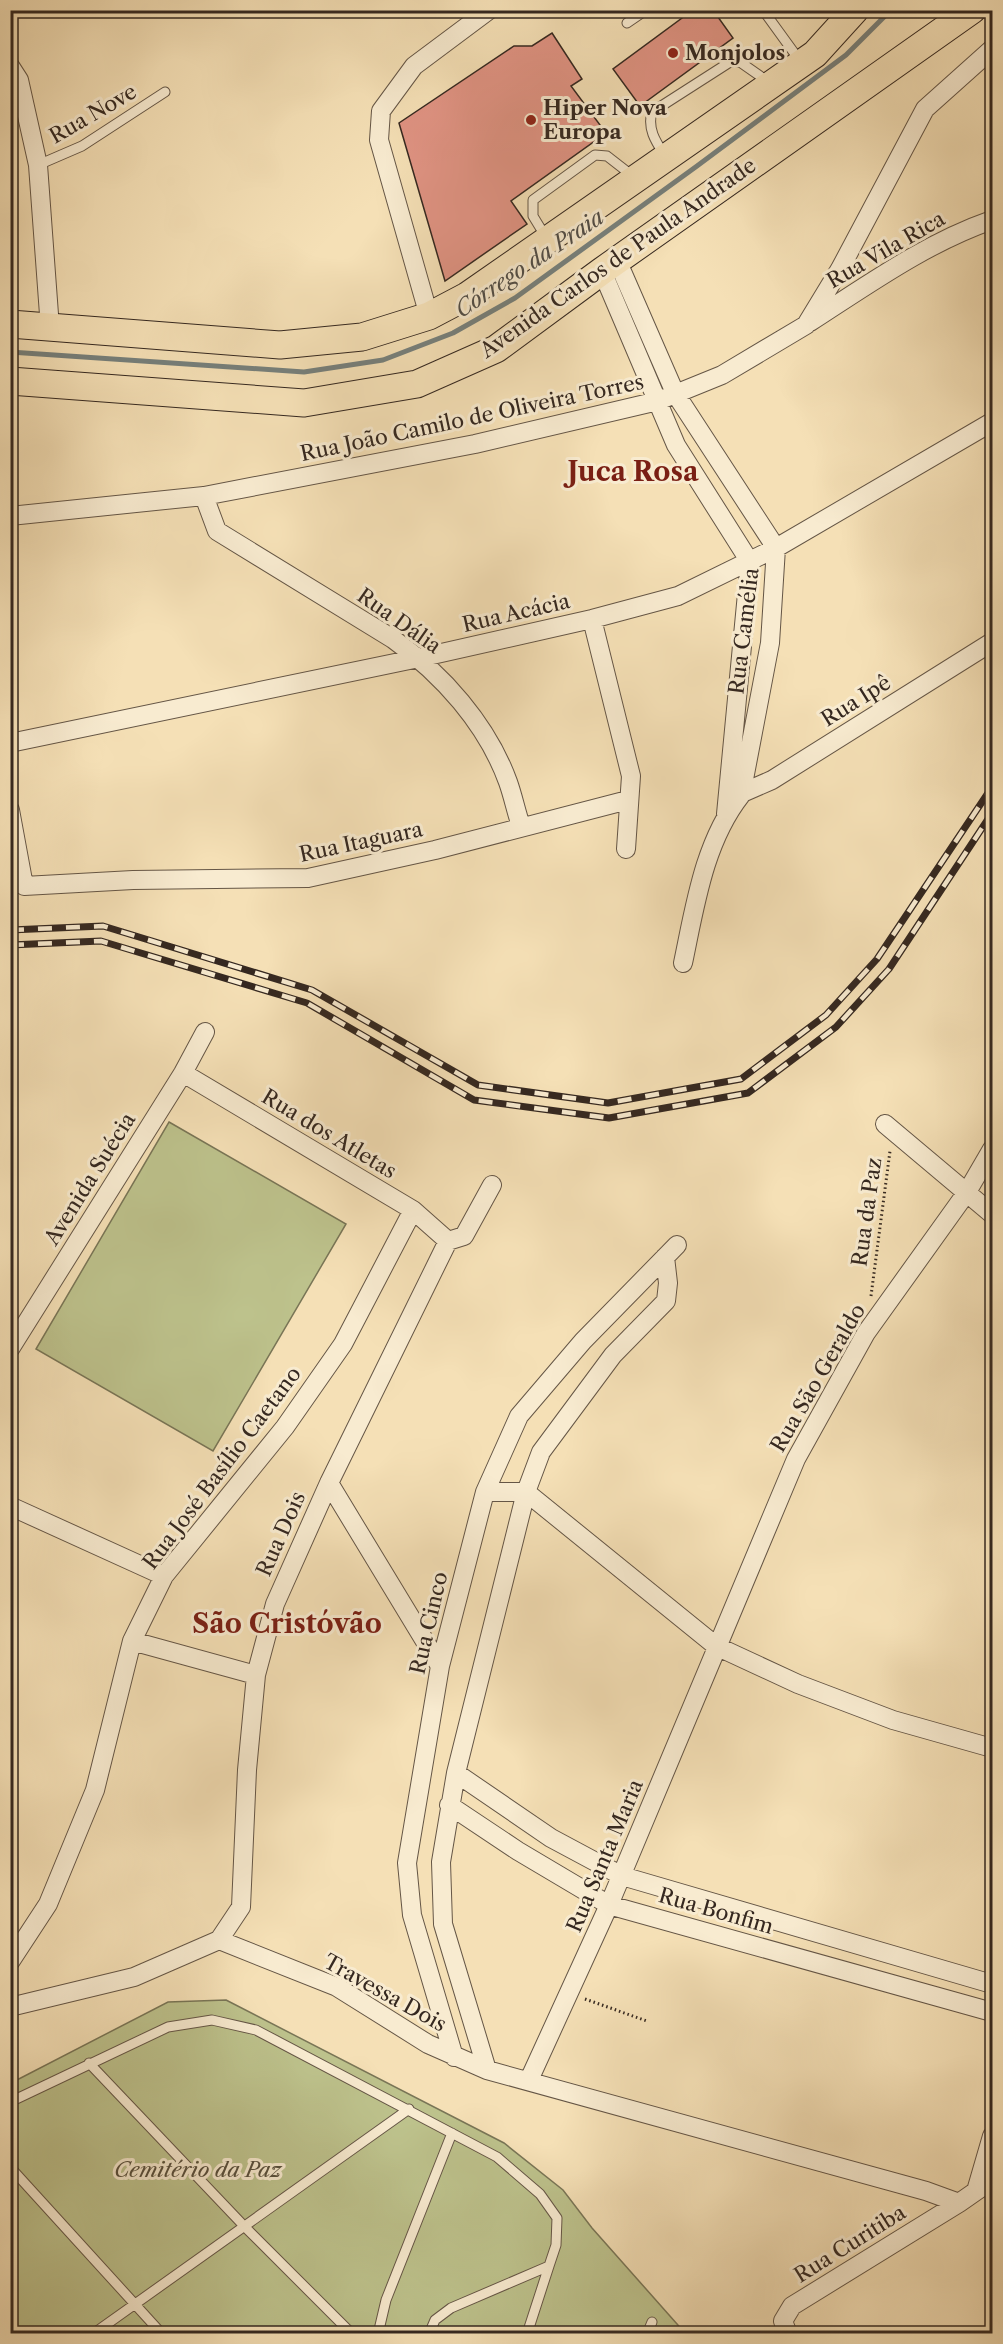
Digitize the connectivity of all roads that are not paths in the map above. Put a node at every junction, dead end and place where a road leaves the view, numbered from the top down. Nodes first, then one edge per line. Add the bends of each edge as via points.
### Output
1 (489, 10) edge
2 (646, 10) edge
3 (763, 10) edge
4 (855, 10) edge
5 (972, 10) edge
6 (627, 23) dead end
7 (993, 49) edge
8 (802, 63) junction
9 (10, 66) edge
10 (772, 84) junction
11 (165, 92) dead end
12 (666, 158) junction
13 (38, 165) junction
14 (636, 179) junction
15 (993, 220) edge
16 (548, 240) junction
17 (609, 266) junction
18 (429, 316) junction
19 (10, 324) edge
20 (806, 325) junction
21 (50, 328) junction
22 (10, 381) edge
23 (675, 393) junction
24 (658, 401) junction
25 (993, 422) edge
26 (204, 496) junction
27 (10, 516) edge
28 (776, 548) junction
29 (750, 562) junction
30 (592, 619) junction
31 (993, 642) edge
32 (419, 658) junction
33 (10, 742) edge
34 (628, 800) junction
35 (731, 803) junction
36 (10, 810) edge
37 (521, 826) junction
38 (626, 849) dead end
39 (683, 963) dead end
40 (205, 1032) dead end
41 (183, 1073) junction
42 (889, 1128) road end
43 (993, 1149) edge
44 (492, 1185) dead end
45 (967, 1192) junction
46 (413, 1210) junction
47 (993, 1214) edge
48 (448, 1241) junction
49 (10, 1348) edge
50 (329, 1483) junction
51 (485, 1492) junction
52 (526, 1492) junction
53 (10, 1506) edge
54 (164, 1576) junction
55 (132, 1641) junction
56 (716, 1646) junction
57 (440, 1666) junction
58 (256, 1675) junction
59 (993, 1748) edge
60 (456, 1773) junction
61 (449, 1805) junction
62 (622, 1876) junction
63 (609, 1905) junction
64 (219, 1940) junction
65 (10, 1962) edge
66 (993, 1984) edge
67 (10, 2007) edge
68 (993, 2012) edge
69 (454, 2056) junction
70 (89, 2063) junction
71 (487, 2070) junction
72 (530, 2080) junction
73 (10, 2102) edge
74 (409, 2109) junction
75 (452, 2133) junction
76 (993, 2136) edge
77 (10, 2168) edge
78 (993, 2180) edge
79 (976, 2191) junction
80 (959, 2203) junction
81 (244, 2226) junction
82 (549, 2266) junction
83 (134, 2304) junction
84 (652, 2322) dead end
85 (93, 2334) edge
86 (162, 2334) edge
87 (352, 2334) edge
88 (378, 2334) edge
89 (429, 2334) edge
90 (527, 2334) edge
91 (647, 2334) edge
92 (788, 2334) edge

1 - 18 street via 414,66 381,111 379,140
2 - 6 lane
3 - 8 lane
4 - 8 main road
5 - 17 main road, Avenida Carlos de Paula Andrade
7 - 20 street, Rua João Camilo de Oliveira Torres via 926,109
8 - 10 main road
9 - 13 street via 19,80
10 - 12 main road
10 - 12 lane via 740,62 730,62 652,112 649,121 654,141
11 - 13 lane, Rua Nove via 82,146
12 - 14 main road
13 - 21 street
14 - 16 main road
14 - 16 lane via 607,156 596,155 533,200 533,216
15 - 20 street, Rua Vila Rica via 909,258
16 - 18 main road via 467,296
17 - 22 main road, Avenida Carlos de Paula Andrade via 496,349 417,384 304,403
17 - 23 street, Rua Camélia
17 - 24 street, Rua Camélia
18 - 21 main road via 362,337 280,345
19 - 21 main road
20 - 23 street, Rua João Camilo de Oliveira Torres via 722,375
23 - 24 street, Rua João Camilo de Oliveira Torres
23 - 28 street, Rua Camélia
24 - 26 street, Rua João Camilo de Oliveira Torres via 475,444
24 - 29 street, Rua Camélia via 676,445
25 - 28 street, Rua Acácia
26 - 27 street, Rua João Camilo de Oliveira Torres
26 - 32 street, Rua Dália via 217,531
28 - 29 street, Rua Acácia
28 - 35 street, Rua Camélia via 770,643
29 - 30 street, Rua Acácia via 678,596
29 - 35 street, Rua Camélia
30 - 32 street, Rua Acácia
30 - 34 street via 631,776
31 - 35 street, Rua Ipê
32 - 33 street, Rua Acácia
32 - 37 street, Rua Dália via 480,726 507,780
34 - 37 street, Rua Itaguara
34 - 38 street
35 - 39 street via 699,886
36 - 37 street, Rua Itaguara via 24,886 308,878
40 - 41 street, Avenida Suécia
41 - 46 street, Rua dos Atletas
41 - 49 street, Avenida Suécia
42 - 45 street
43 - 45 street, Rua São Geraldo
44 - 48 street, Rua Dois via 464,1236
45 - 47 street
45 - 56 street, Rua São Geraldo via 866,1332 796,1460
46 - 48 street, Rua dos Atletas
46 - 54 street, Rua José Basílio Caetano via 343,1344 285,1427
48 - 50 street, Rua Dois
50 - 57 street
50 - 58 street, Rua Dois via 275,1604
51 - 52 street
51 - 52 street, Rua Cinco via 519,1416 582,1341 671,1251 666,1301 613,1355 541,1452
51 - 57 street, Rua Cinco
52 - 56 street
52 - 60 street, Rua Cinco
53 - 54 street
54 - 55 street, Rua José Basílio Caetano
55 - 58 street
55 - 65 street, Rua José Basílio Caetano via 95,1790 48,1904
56 - 59 street via 798,1684 892,1720
56 - 62 street, Rua Santa Maria
57 - 69 street, Rua Cinco via 407,1863 412,1915
58 - 64 street, Rua Dois via 241,1908
60 - 61 street, Rua Cinco
60 - 62 street, Rua Bonfim via 551,1838
61 - 63 street, Rua Bonfim
61 - 71 street, Rua Cinco via 441,1862 443,1924
62 - 63 street, Rua Santa Maria
62 - 66 street, Rua Bonfim
63 - 68 street, Rua Bonfim
63 - 72 street, Rua Santa Maria
64 - 67 street via 134,1977
64 - 69 street, Travessa Dois via 337,1987
69 - 71 street, Travessa Dois
70 - 73 lane
70 - 74 lane via 168,2027 212,2020 256,2030
70 - 81 lane
71 - 72 street, Travessa Dois
72 - 80 street, Travessa Dois via 915,2187
74 - 75 lane
74 - 81 lane
75 - 82 lane via 497,2157 540,2194 557,2218 556,2245
75 - 88 lane via 386,2300
76 - 79 street
77 - 83 lane
78 - 79 street
79 - 80 street
80 - 92 street, Rua Curitiba via 792,2306 783,2321
81 - 83 lane
81 - 87 lane
82 - 89 lane via 451,2308 435,2320
82 - 90 lane
83 - 85 lane
83 - 86 lane
84 - 91 lane

